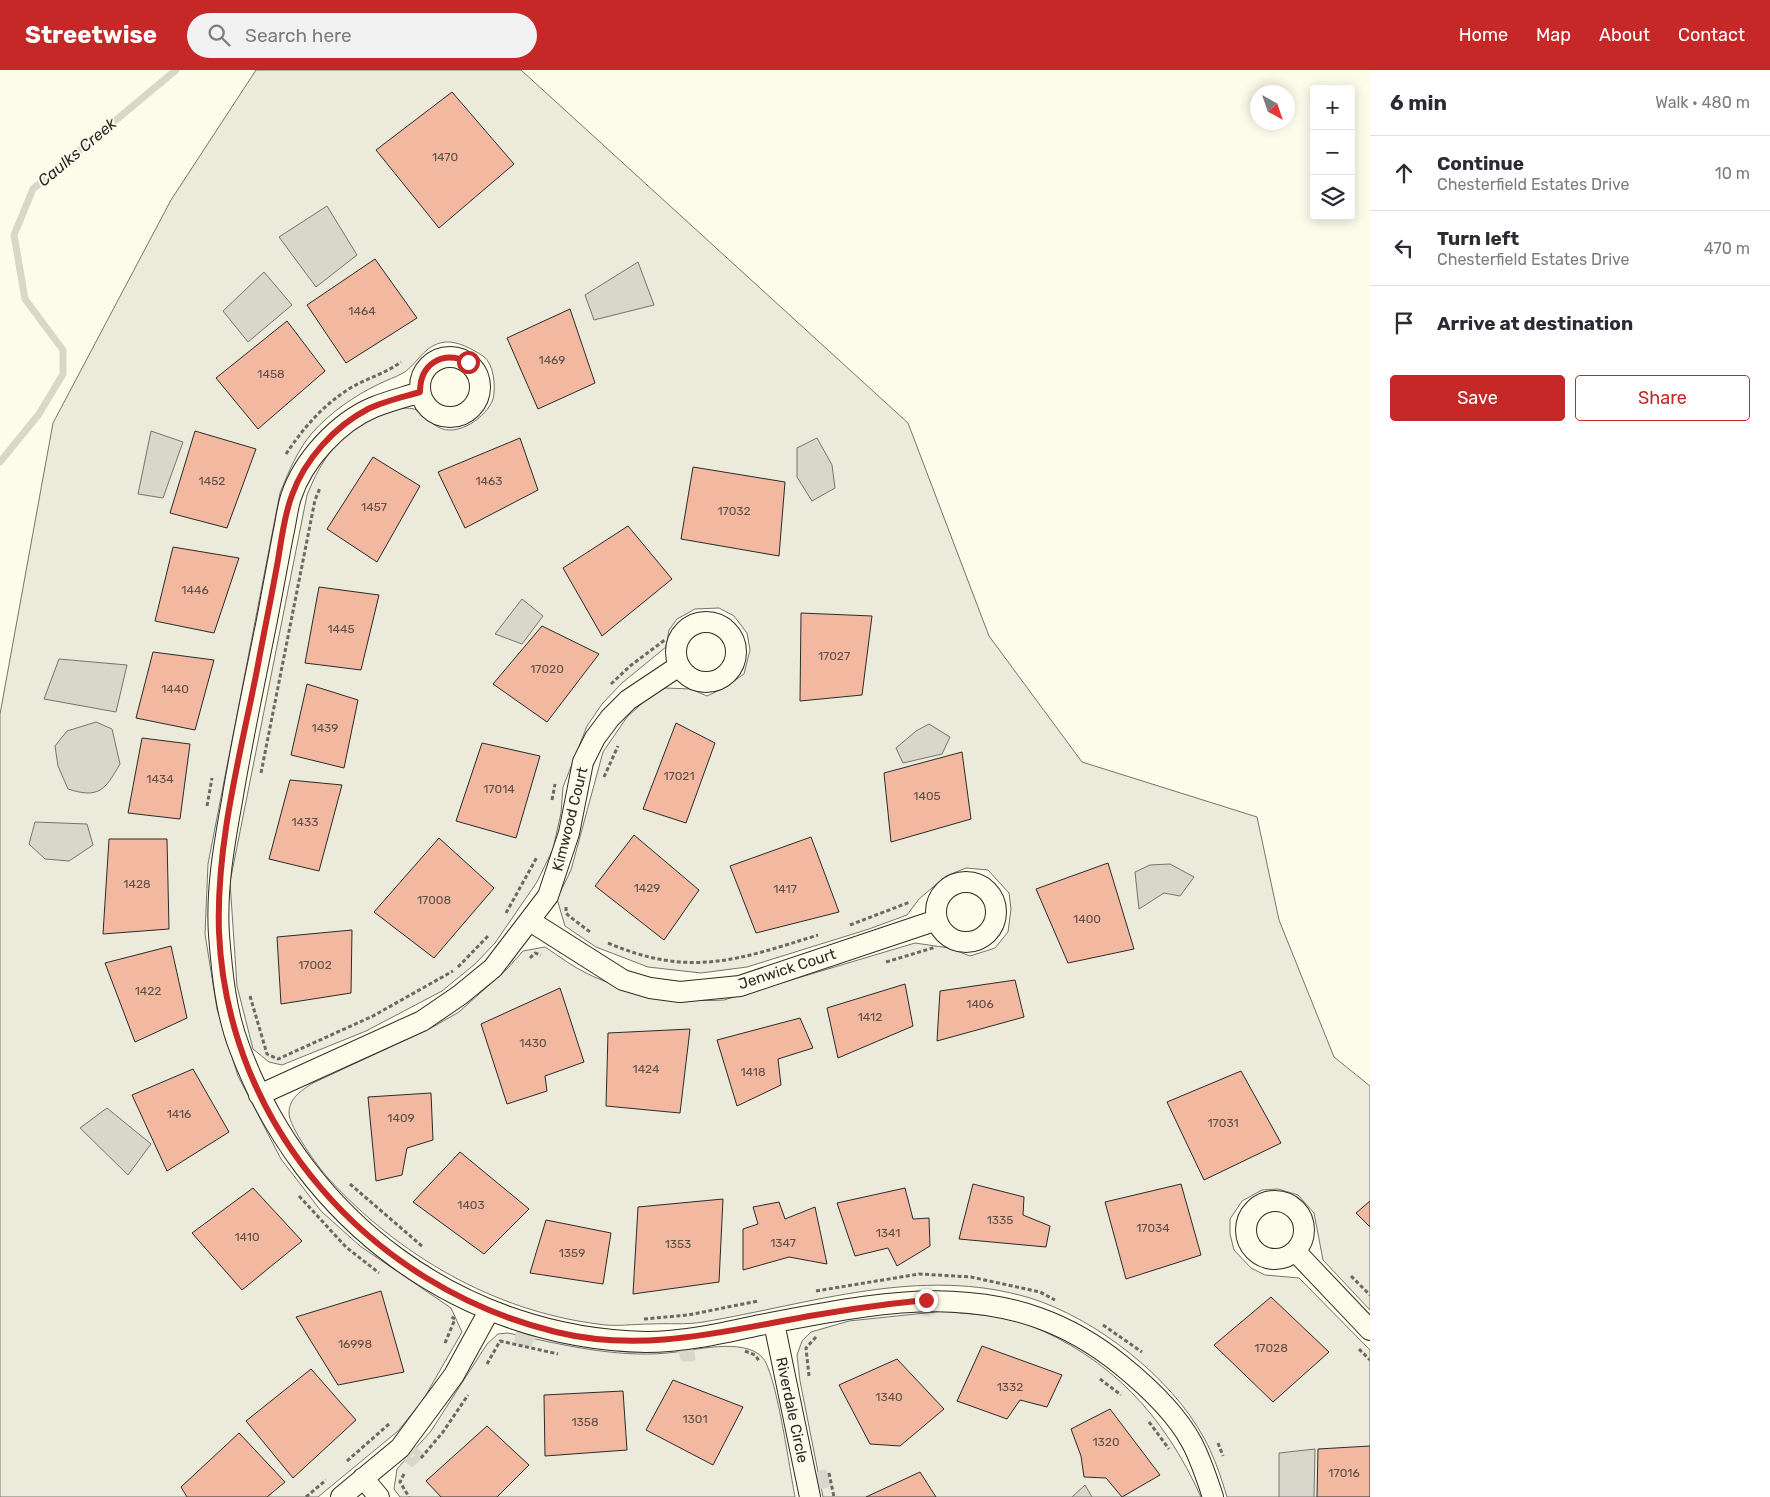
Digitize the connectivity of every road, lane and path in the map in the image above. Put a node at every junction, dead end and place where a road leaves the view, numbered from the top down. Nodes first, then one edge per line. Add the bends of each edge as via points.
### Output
1 (401, 362) dead end
2 (420, 392) dead end
3 (284, 458) dead end
4 (321, 486) dead end
5 (666, 639) dead end
6 (679, 666) dead end
7 (608, 687) dead end
8 (623, 739) dead end
9 (214, 769) dead end
10 (260, 775) dead end
11 (556, 782) dead end
12 (602, 783) dead end
13 (551, 806) dead end
14 (206, 816) dead end
15 (538, 855) dead end
16 (569, 900) dead end
17 (910, 902) dead end
18 (504, 917) dead end
19 (938, 920) dead end
20 (530, 921) junction
21 (841, 928) dead end
22 (491, 932) dead end
23 (824, 934) dead end
24 (596, 936) dead end
25 (603, 941) dead end
26 (936, 947) dead end
27 (543, 956) dead end
28 (529, 959) dead end
29 (884, 962) dead end
30 (248, 988) dead end
31 (259, 1095) junction
32 (348, 1182) dead end
33 (296, 1191) dead end
34 (1295, 1251) dead end
35 (430, 1254) dead end
36 (384, 1276) dead end
37 (810, 1292) dead end
38 (763, 1301) dead end
39 (1056, 1301) dead end
40 (489, 1311) junction
41 (446, 1315) dead end
42 (635, 1319) dead end
43 (1097, 1322) dead end
44 (774, 1323) junction
45 (1370, 1330) edge
46 (825, 1336) dead end
47 (443, 1349) dead end
48 (738, 1352) dead end
49 (752, 1353) dead end
50 (563, 1355) dead end
51 (1146, 1356) dead end
52 (486, 1366) dead end
53 (1095, 1375) dead end
54 (810, 1385) dead end
55 (471, 1391) dead end
56 (1124, 1398) dead end
57 (1145, 1417) dead end
58 (394, 1419) dead end
59 (1215, 1440) dead end
60 (1171, 1454) dead end
61 (1225, 1461) dead end
62 (344, 1464) dead end
63 (415, 1464) dead end
64 (827, 1466) dead end
65 (409, 1470) dead end
66 (330, 1477) dead end
67 (363, 1478) junction
68 (306, 1497) edge
69 (340, 1497) edge
70 (379, 1497) edge
71 (409, 1497) edge
72 (810, 1497) edge
73 (834, 1497) edge
74 (1213, 1497) edge

1 - 3 path via 352,387 320,411
2 - 31 street via 370,408 350,420 314,456 291,496 220,868 219,933 227,997 240,1049
4 - 10 path via 315,500
5 - 7 path
6 - 20 street, Kimwood Court via 628,700 596,738 583,762 561,862 548,896
8 - 12 path via 606,768
9 - 14 path
11 - 13 path
15 - 18 path
16 - 24 path via 566,913
17 - 21 path
19 - 20 street, Jenwick Court via 740,986 680,992 623,980
20 - 31 street, Kimwood Court via 493,968 422,1020
22 - 30 path via 454,970 423,990 278,1059 268,1054
23 - 25 path via 733,960 696,964 623,950
26 - 29 path
27 - 28 path via 535,953
31 - 40 street via 290,1148 318,1186 354,1224 393,1257 442,1288
32 - 35 path
33 - 36 path via 346,1247
34 - 45 street
37 - 39 path via 919,1274 971,1276 1040,1292
38 - 42 path
40 - 44 street via 560,1333 650,1342
40 - 67 street via 454,1375 400,1448
41 - 47 path via 455,1319
43 - 51 path via 1134,1344
44 - 72 street, Riverdale Circle
44 - 74 street via 874,1305 926,1300 981,1303 1026,1313 1064,1328 1103,1350 1138,1378 1166,1408 1191,1441
46 - 54 path via 815,1337 806,1348
48 - 49 path
50 - 52 path via 500,1341
53 - 56 path
55 - 63 path via 443,1432
57 - 60 path
58 - 62 path
59 - 61 path
64 - 73 path
65 - 71 path via 400,1482
66 - 68 path
67 - 69 street
67 - 70 street

